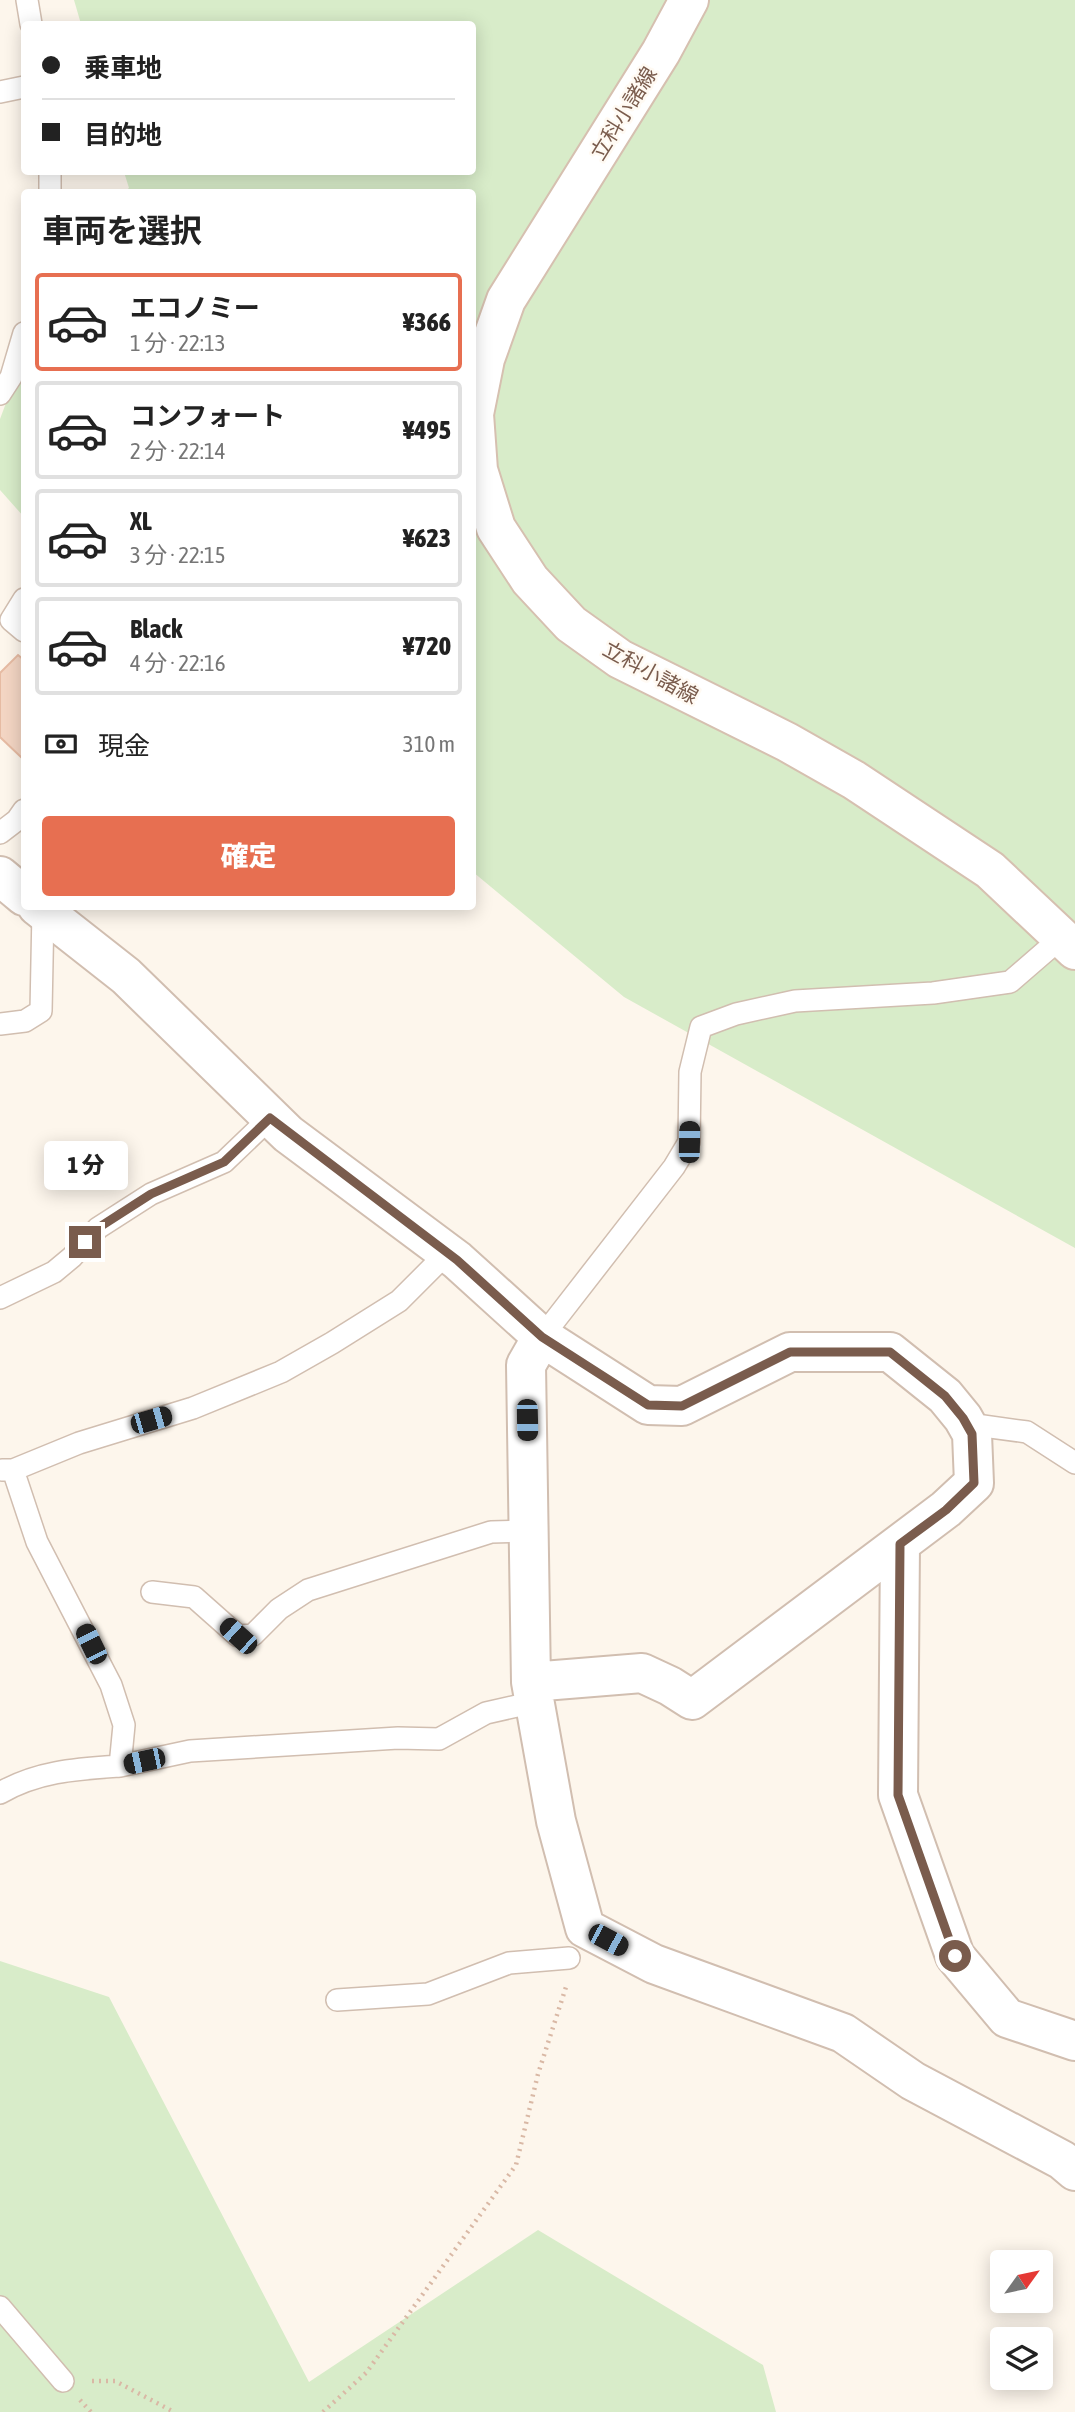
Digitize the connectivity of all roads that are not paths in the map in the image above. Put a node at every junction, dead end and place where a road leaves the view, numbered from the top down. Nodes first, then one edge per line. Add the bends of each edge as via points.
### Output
1 (27, 0) edge
2 (689, 0) edge
3 (30, 21) edge
4 (21, 88) edge
5 (0, 92) edge
6 (21, 343) edge
7 (0, 394) edge
8 (476, 404) edge
9 (476, 442) edge
10 (21, 604) edge
11 (21, 628) edge
12 (21, 814) edge
13 (0, 833) edge
14 (0, 876) edge
15 (21, 893) edge
16 (35, 910) edge
17 (41, 910) edge
18 (1068, 943) edge
19 (0, 1024) edge
20 (270, 1118) junction
21 (447, 1253) junction
22 (0, 1298) edge
23 (542, 1337) junction
24 (972, 1434) junction
25 (1075, 1463) edge
26 (7, 1470) edge
27 (529, 1531) junction
28 (900, 1544) junction
29 (152, 1592) dead end
30 (533, 1692) junction
31 (120, 1766) junction
32 (0, 1793) edge
33 (569, 1958) road end
34 (337, 2000) dead end
35 (1075, 2041) edge
36 (1075, 2171) edge
37 (0, 2307) edge
38 (63, 2381) road end

1 - 3 lane
2 - 8 street, 立科小諸線 via 506,300 485,359
4 - 5 lane
6 - 7 lane via 11,377
9 - 18 street, 立科小諸線 via 478,470 496,528 530,580 571,624 620,659 854,780 990,870
10 - 11 lane via 11,620
12 - 13 lane
14 - 15 street
16 - 19 lane via 41,1012 25,1021
17 - 20 street via 126,976
18 - 23 lane via 1010,982 933,993 795,1001 701,1027 690,1072 689,1142
20 - 21 street
20 - 22 lane via 224,1162 151,1194 98,1228 54,1272
21 - 23 street
21 - 26 lane via 399,1301 281,1372 193,1408
23 - 24 street via 648,1405 682,1406 790,1352 890,1352 945,1396
23 - 27 street via 526,1364
24 - 25 lane via 983,1426 1027,1432
24 - 28 street via 974,1483
26 - 31 lane via 37,1542 111,1685 124,1725
27 - 29 lane via 491,1532 308,1590 279,1609 253,1635 238,1636 194,1597
27 - 30 street
28 - 30 street via 692,1700 642,1673
28 - 35 street via 898,1795 924,1870 955,1956 1007,2018
30 - 31 lane via 439,1740 398,1738 190,1751
30 - 36 street via 556,1821 585,1928 654,1964 843,2033 913,2081
31 - 32 lane via 62,1770 18,1782
33 - 34 lane via 509,1963 428,1994
37 - 38 lane

